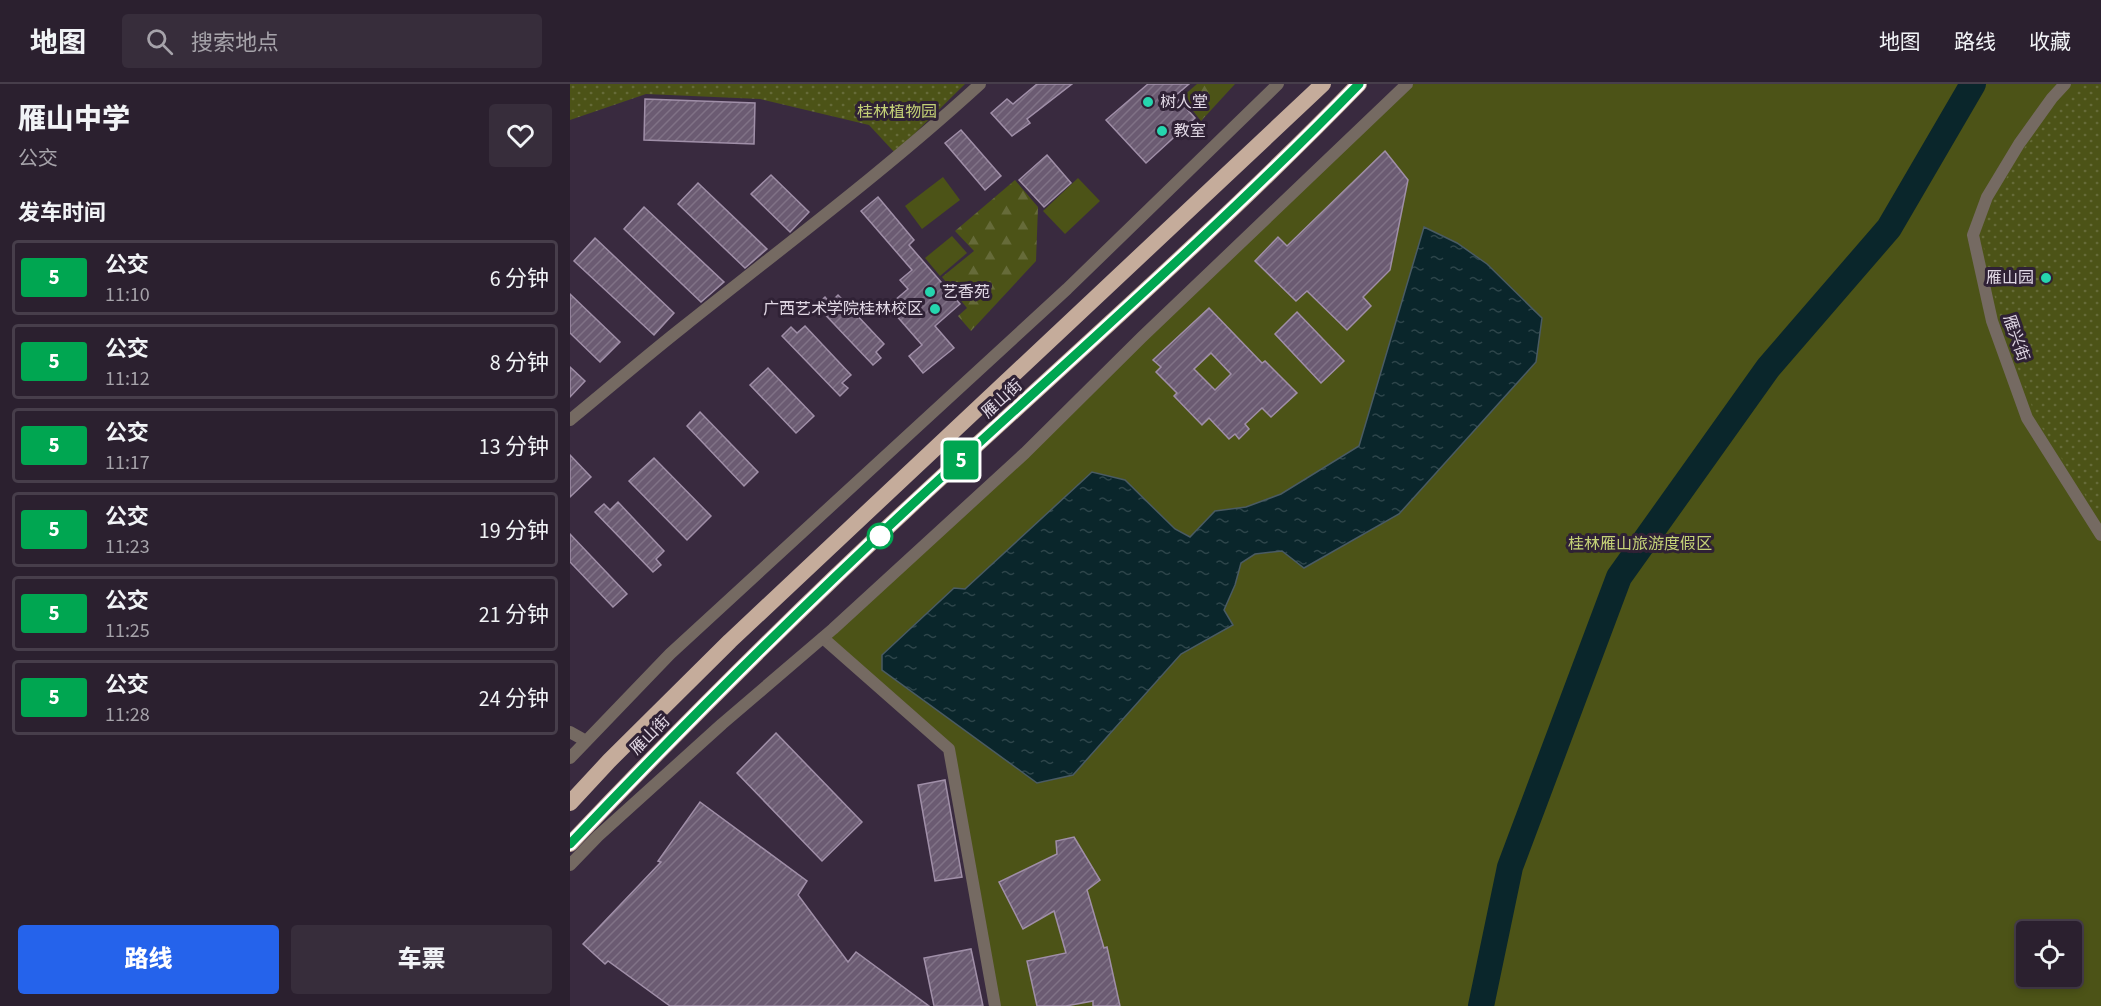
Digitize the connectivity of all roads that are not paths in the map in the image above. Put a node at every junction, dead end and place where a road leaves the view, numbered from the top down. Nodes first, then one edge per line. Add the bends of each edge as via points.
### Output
1 (980, 84) edge
2 (1278, 84) edge
3 (1323, 84) edge
4 (1359, 84) edge
5 (1407, 84) edge
6 (2065, 84) edge
7 (570, 420) edge
8 (2101, 535) edge
9 (822, 638) junction
10 (570, 732) edge
11 (586, 741) junction
12 (570, 758) edge
13 (570, 803) edge
14 (570, 844) edge
15 (570, 865) edge
16 (995, 1006) edge

1 - 7 street
2 - 11 street via 1067,289 670,654
3 - 13 highway, 雁山街 via 730,641
4 - 14 highway, 雁山街 via 1176,264 797,615
5 - 9 street via 1025,453
6 - 8 street, 雁兴街 via 2019,144 1987,197 1972,235 1992,321 2026,418
9 - 15 street via 730,716
9 - 16 street via 949,749
10 - 11 street
11 - 12 street

